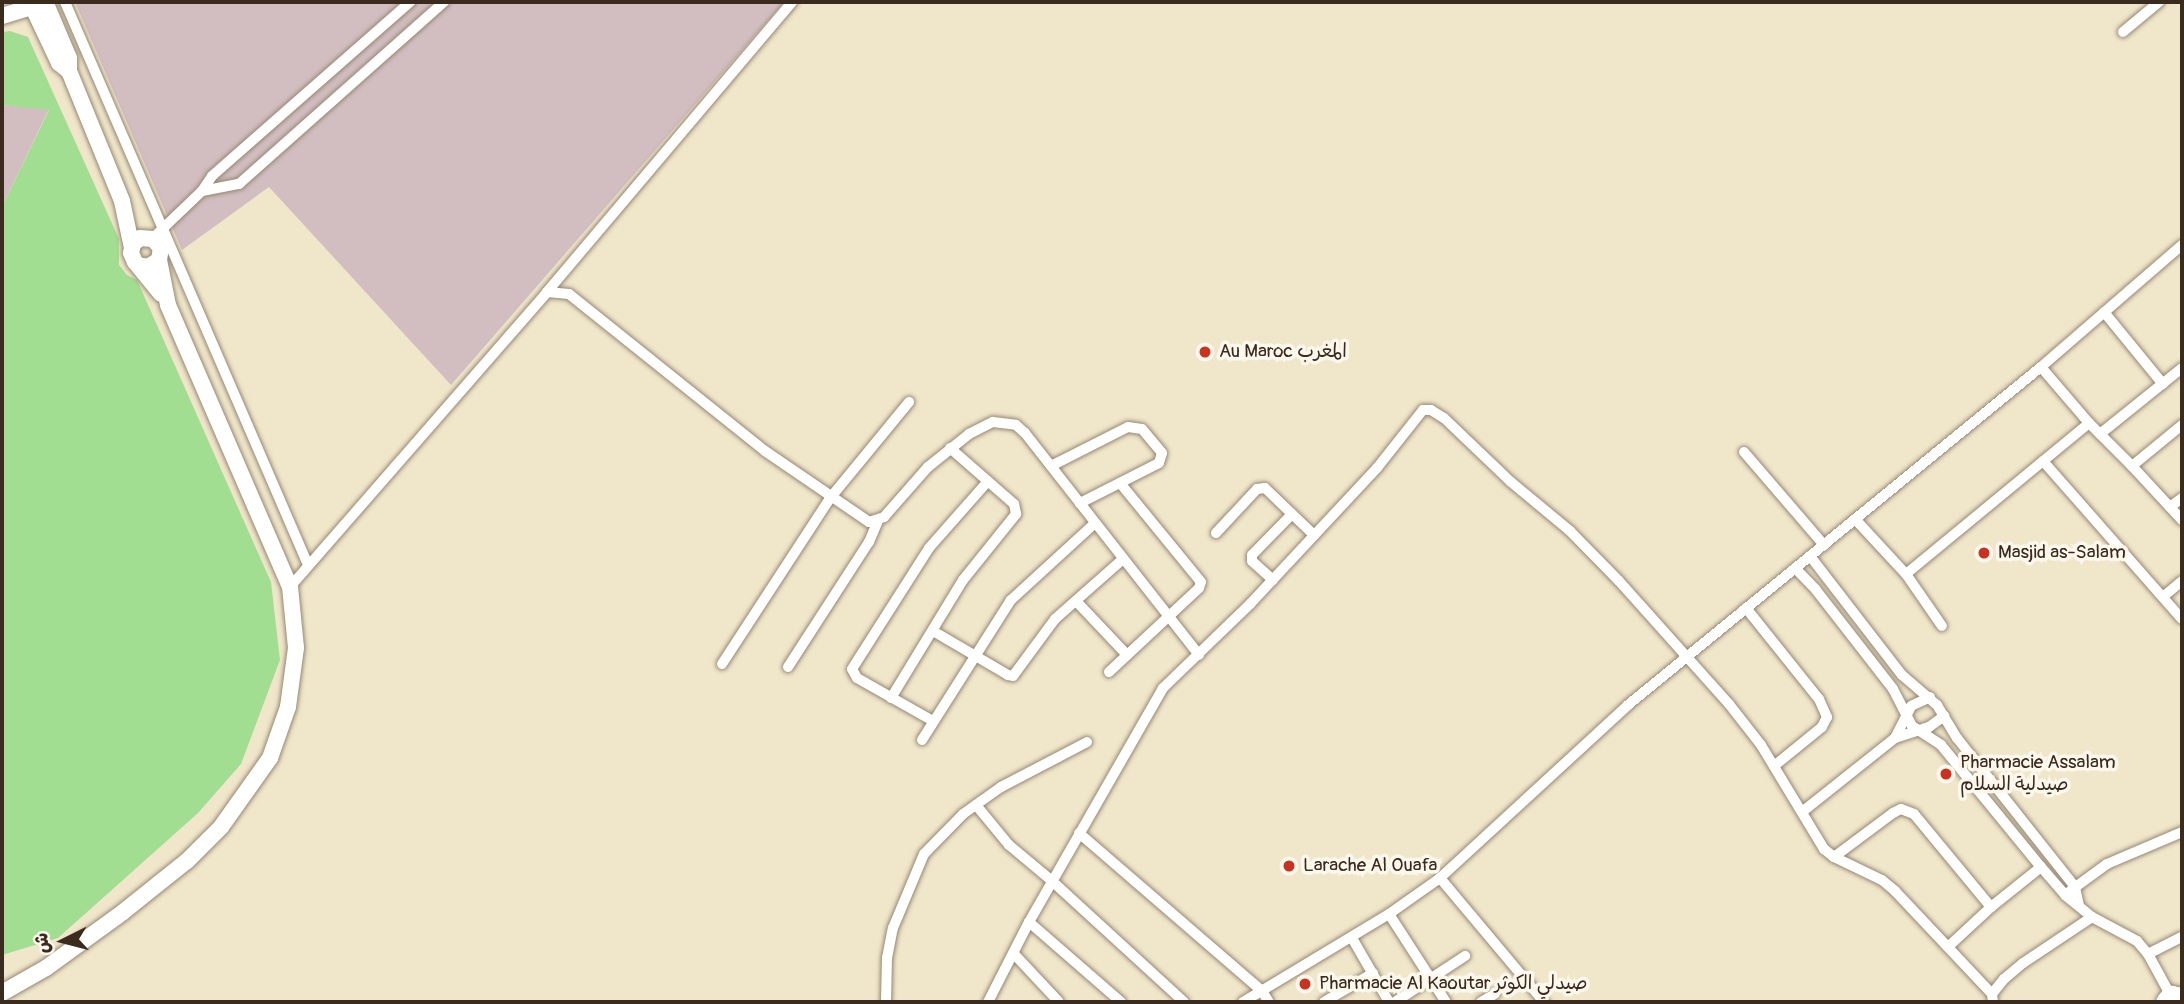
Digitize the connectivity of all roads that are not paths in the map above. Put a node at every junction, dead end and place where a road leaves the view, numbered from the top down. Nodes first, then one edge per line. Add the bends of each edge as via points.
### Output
1 (65, 2) edge
2 (410, 2) edge
3 (444, 2) edge
4 (792, 2) edge
5 (2159, 2) edge
6 (37, 5) edge
7 (2, 16) edge
8 (2123, 32) dead end
9 (202, 191) junction
10 (122, 201) junction
11 (155, 235) junction
12 (2182, 245) edge
13 (132, 248) junction
14 (159, 260) junction
15 (138, 265) junction
16 (547, 292) junction
17 (168, 305) junction
18 (2104, 313) junction
19 (2041, 367) junction
20 (2182, 368) edge
21 (2163, 384) junction
22 (909, 402) dead end
23 (2089, 423) junction
24 (2182, 425) edge
25 (2100, 434) junction
26 (950, 447) junction
27 (1744, 452) dead end
28 (2043, 461) junction
29 (1051, 466) junction
30 (2132, 466) junction
31 (988, 481) junction
32 (1120, 484) junction
33 (831, 497) junction
34 (2182, 498) edge
35 (1080, 503) junction
36 (2170, 507) junction
37 (1292, 514) junction
38 (1855, 519) junction
39 (2182, 520) edge
40 (878, 521) junction
41 (1095, 523) junction
42 (1216, 533) dead end
43 (1314, 535) junction
44 (1824, 545) junction
45 (1811, 556) junction
46 (1123, 559) junction
47 (308, 565) junction
48 (1795, 568) junction
49 (1906, 574) junction
50 (1273, 580) junction
51 (2182, 581) edge
52 (290, 587) junction
53 (2164, 596) junction
54 (1076, 601) junction
55 (1746, 608) junction
56 (1168, 617) junction
57 (2182, 619) edge
58 (1942, 626) dead end
59 (933, 631) junction
60 (974, 655) junction
61 (1127, 655) junction
62 (1199, 655) junction
63 (1687, 658) junction
64 (722, 664) dead end
65 (788, 667) dead end
66 (1109, 672) dead end
67 (1930, 697) junction
68 (891, 698) junction
69 (1906, 714) junction
70 (1944, 716) junction
71 (933, 721) junction
72 (1920, 730) junction
73 (1895, 738) junction
74 (922, 740) dead end
75 (1087, 742) dead end
76 (1774, 766) junction
77 (976, 805) junction
78 (1802, 812) junction
79 (2182, 832) edge
80 (1079, 833) junction
81 (1834, 858) junction
82 (2041, 867) junction
83 (1440, 878) junction
84 (1052, 881) junction
85 (2075, 887) junction
86 (2065, 895) junction
87 (2079, 906) junction
88 (1991, 907) junction
89 (1389, 914) junction
90 (2092, 917) junction
91 (1028, 922) junction
92 (1352, 937) junction
93 (2182, 937) edge
94 (1948, 947) junction
95 (1015, 954) junction
96 (2148, 954) junction
97 (1465, 956) dead end
98 (1373, 973) junction
99 (1430, 978) junction
100 (1262, 991) junction
101 (2, 993) edge
102 (1495, 994) dead end
103 (2176, 997) edge
104 (1993, 998) edge
105 (886, 1002) edge
106 (988, 1002) edge
107 (1059, 1002) edge
108 (1121, 1002) edge
109 (1185, 1002) edge
110 (1243, 1002) edge
111 (1269, 1002) edge
112 (1324, 1002) edge
113 (1389, 1002) edge
114 (1395, 1002) edge
115 (1446, 1002) edge
116 (1481, 1002) edge
117 (1544, 1002) edge

1 - 11 street
2 - 9 street via 212,176
3 - 9 street via 239,184
4 - 16 street
5 - 8 street
6 - 7 main road
6 - 10 main road via 69,58 69,71
9 - 11 street
10 - 11 main road
10 - 13 main road
11 - 13 main road via 140,238
11 - 14 main road via 161,248
11 - 47 street
12 - 18 street
13 - 15 main road
14 - 15 main road via 148,267
14 - 17 main road
15 - 17 main road
16 - 33 street via 569,294 754,443
16 - 47 street
17 - 52 main road
18 - 19 street
18 - 21 street
19 - 23 street
19 - 38 street
20 - 21 street
21 - 25 street
22 - 33 street
23 - 25 street
23 - 28 street
24 - 30 street
25 - 30 street
26 - 29 street via 987,424 1005,422 1021,429
26 - 31 street
26 - 40 street
27 - 44 street
28 - 49 street
28 - 53 street
29 - 32 street via 1123,429 1138,427 1161,451 1162,459
29 - 35 street
30 - 36 street
31 - 59 street via 1014,504 1016,514 963,580
31 - 68 street via 929,548 853,666 854,677
32 - 35 street
32 - 56 street via 1201,582
33 - 40 street via 865,521
33 - 64 street
34 - 36 street
35 - 41 street
36 - 39 street
37 - 42 street via 1265,488 1257,489
37 - 43 street
37 - 50 street via 1252,555 1252,561
38 - 44 street
38 - 49 street
40 - 65 street
41 - 46 street
41 - 60 street via 1011,600
43 - 50 street
43 - 63 street via 1423,410 1431,410 1570,531
44 - 45 street
45 - 48 street
45 - 67 street via 1902,675
46 - 54 street
46 - 56 street
47 - 52 street
48 - 55 street
48 - 69 street via 1893,689
49 - 58 street
50 - 62 street
51 - 53 street
52 - 101 main road via 295,664 279,738 260,777 221,827 187,860 46,968
53 - 57 street
54 - 60 street via 1045,631 1016,674 1007,675
54 - 61 street
55 - 63 street
55 - 76 street via 1819,699 1827,717 1822,727
56 - 61 street
56 - 62 street
59 - 60 street
59 - 68 street
60 - 71 street
61 - 66 street
62 - 80 street via 1157,696
63 - 76 street via 1729,704
63 - 83 street via 1628,705
67 - 69 street via 1910,706
67 - 70 street
68 - 71 street
69 - 72 street
69 - 73 street
70 - 72 street
70 - 85 street
71 - 74 street
72 - 73 street
72 - 82 street via 1941,745
73 - 78 street
75 - 77 street via 1032,769
76 - 78 street
77 - 84 street via 1009,845
77 - 105 street via 940,836 915,873 893,928
78 - 81 street
79 - 85 street via 2108,864
80 - 84 street
80 - 100 street
81 - 88 street via 1882,820 1905,809
81 - 94 street via 1882,880
82 - 86 street
82 - 88 street
83 - 89 street
83 - 117 street
84 - 91 street
84 - 109 street
85 - 86 street
85 - 87 street
86 - 87 street
87 - 90 street
88 - 94 street
89 - 92 street
89 - 99 street
90 - 96 street via 2131,937
90 - 104 street via 2004,979
91 - 95 street
91 - 108 street
92 - 98 street
92 - 100 street
93 - 96 street
94 - 104 street
95 - 106 street
95 - 107 street
96 - 103 street
97 - 99 street
98 - 112 street
98 - 113 street
99 - 114 street
99 - 115 street
100 - 110 street
100 - 111 street
102 - 116 street

